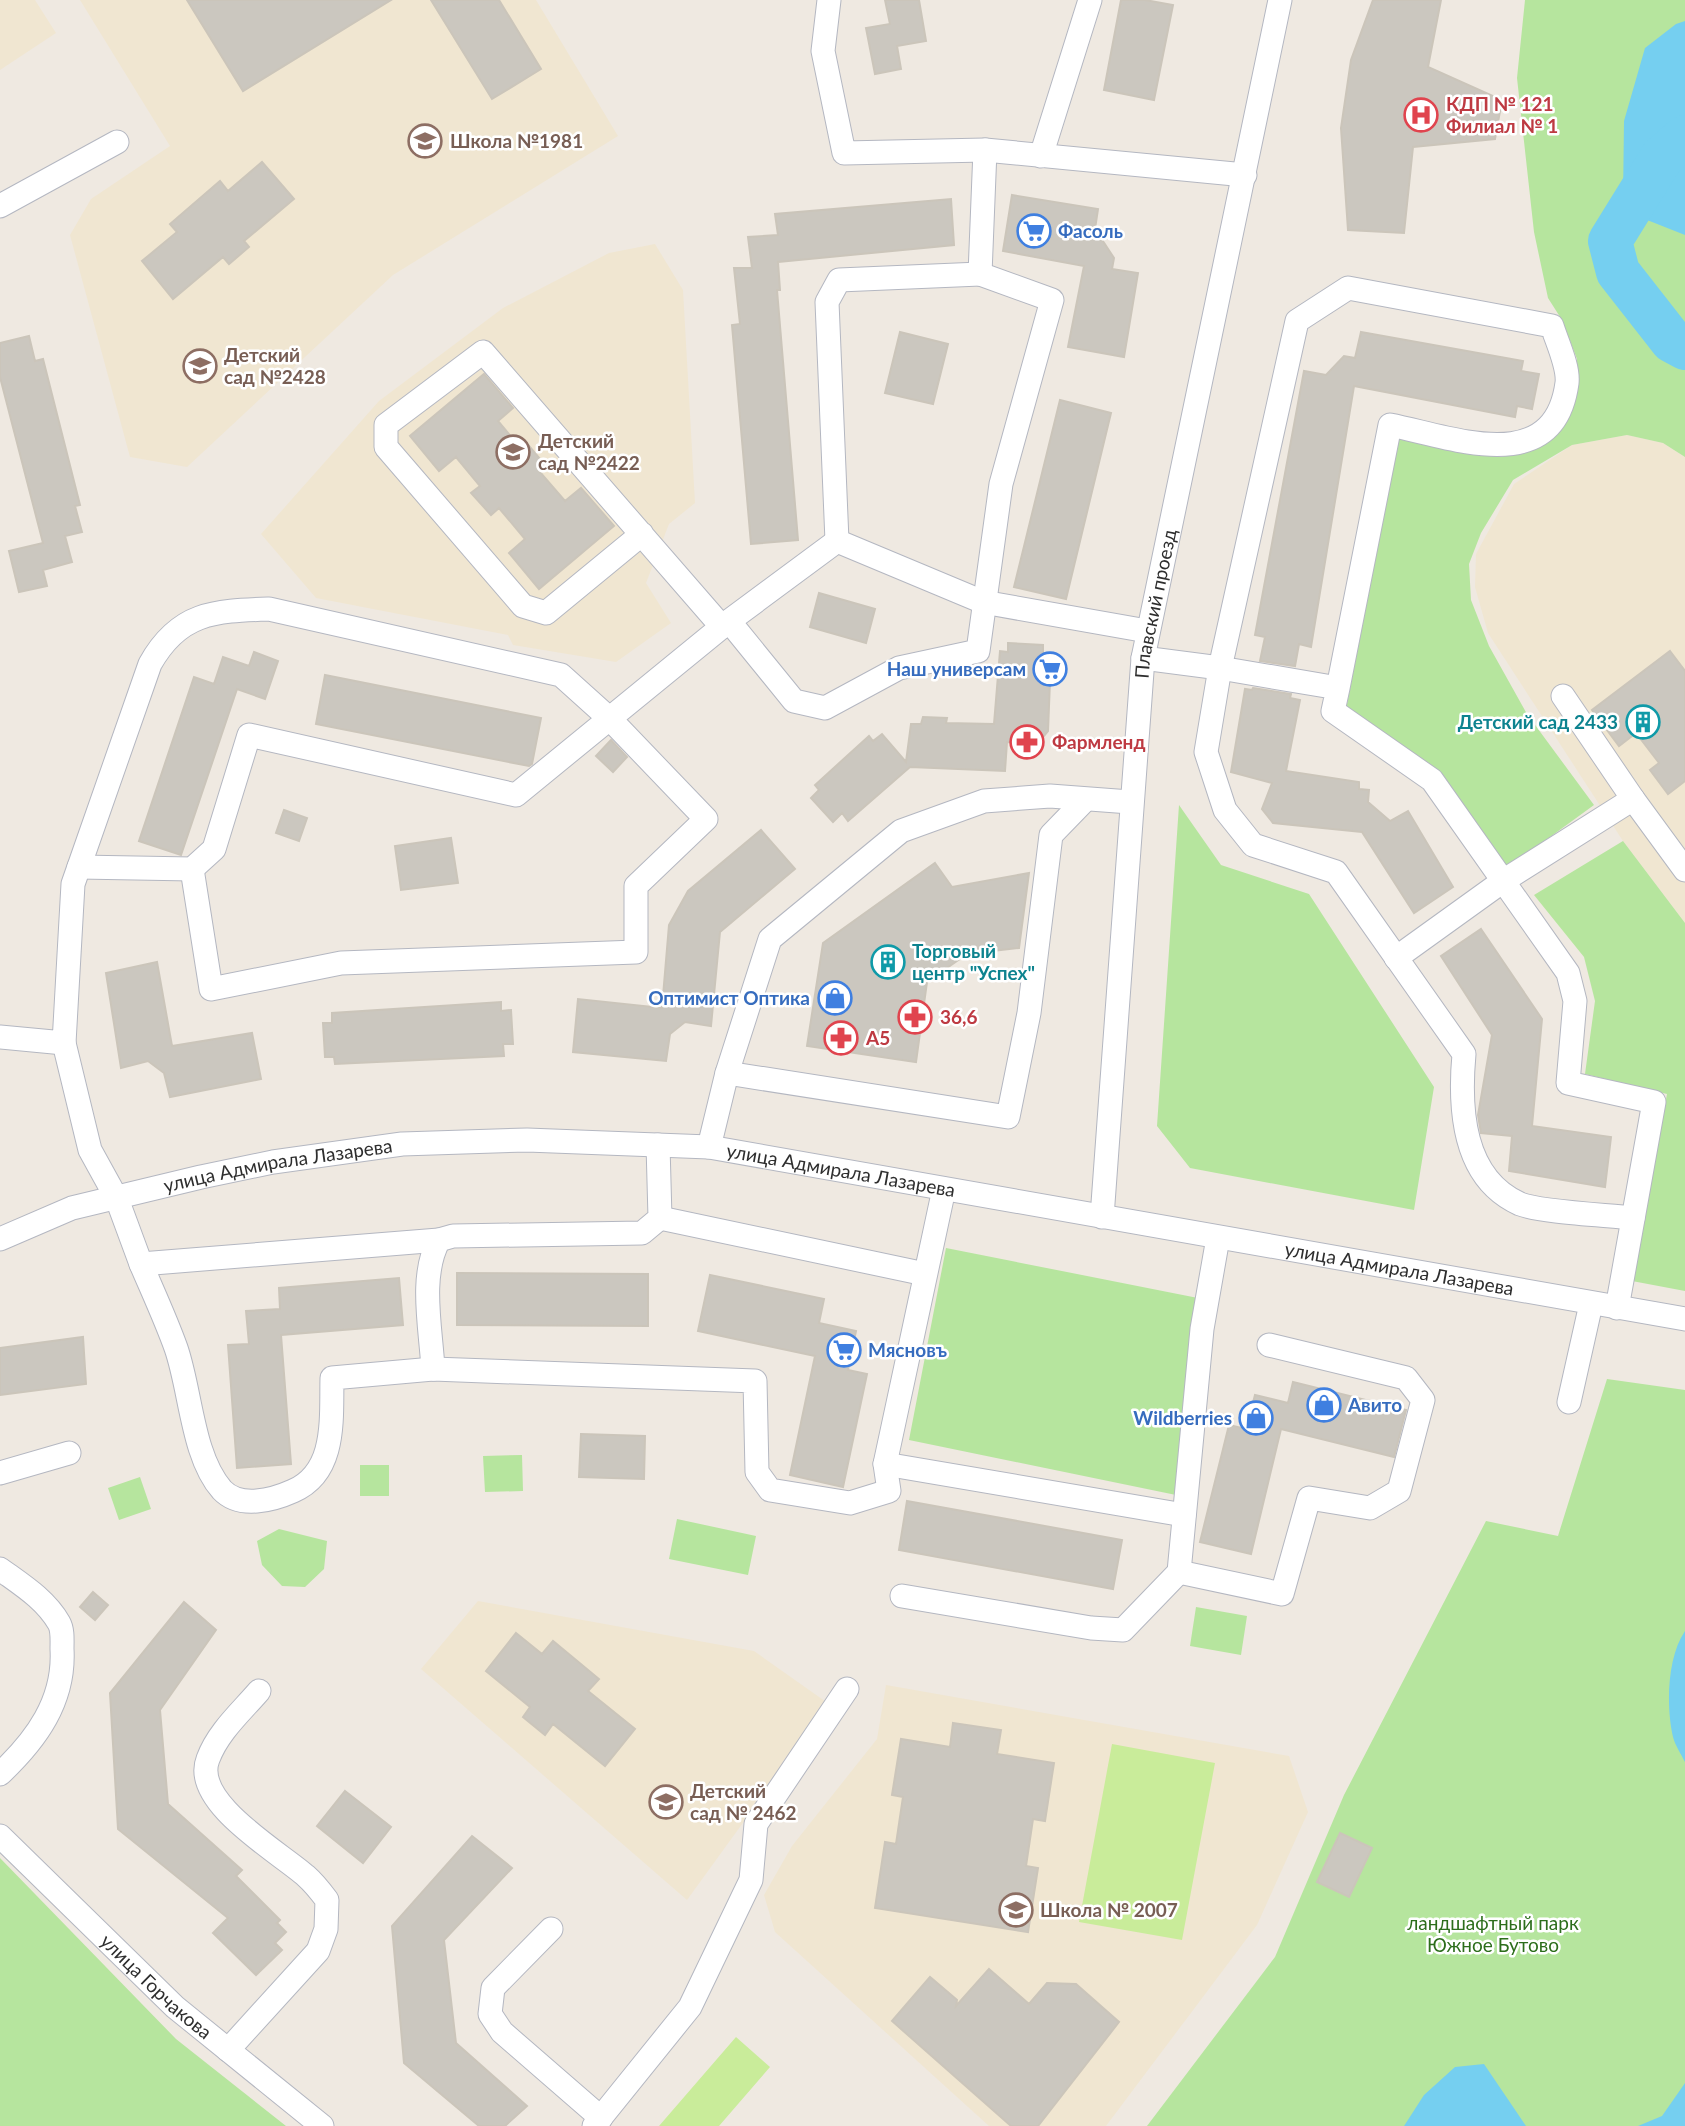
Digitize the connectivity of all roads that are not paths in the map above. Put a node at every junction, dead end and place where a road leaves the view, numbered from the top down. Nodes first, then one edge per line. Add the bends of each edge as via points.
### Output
1 (829, 0) edge
2 (1090, 0) edge
3 (1280, 0) edge
4 (117, 142) dead end
5 (985, 150) junction
6 (1041, 156) junction
7 (1245, 174) junction
8 (0, 206) edge
9 (980, 274) junction
10 (642, 534) junction
11 (837, 541) junction
12 (983, 602) junction
13 (726, 624) junction
14 (1147, 631) junction
15 (1143, 658) junction
16 (1220, 668) junction
17 (1338, 688) junction
18 (1563, 696) dead end
19 (611, 720) junction
20 (1633, 799) junction
21 (1085, 800) junction
22 (1130, 802) junction
23 (79, 867) junction
24 (192, 869) junction
25 (1685, 870) edge
26 (1503, 881) junction
27 (1396, 958) junction
28 (0, 1037) edge
29 (64, 1042) junction
30 (727, 1073) junction
31 (659, 1145) junction
32 (709, 1147) junction
33 (944, 1189) junction
34 (117, 1199) junction
35 (1102, 1217) junction
36 (1633, 1218) junction
37 (660, 1219) junction
38 (1218, 1238) junction
39 (0, 1239) edge
40 (439, 1240) junction
41 (141, 1264) junction
42 (925, 1274) junction
43 (1591, 1304) junction
44 (1618, 1308) junction
45 (1685, 1319) edge
46 (1269, 1345) dead end
47 (433, 1369) junction
48 (1569, 1402) dead end
49 (69, 1453) dead end
50 (886, 1464) junction
51 (0, 1473) edge
52 (1184, 1515) junction
53 (0, 1569) edge
54 (1179, 1572) junction
55 (902, 1596) dead end
56 (847, 1689) dead end
57 (260, 1690) dead end
58 (0, 1774) edge
59 (0, 1836) edge
60 (551, 1929) dead end
61 (228, 2050) junction
62 (598, 2122) edge
63 (323, 2126) edge

1 - 5 street via 823,51 844,153
2 - 6 street
3 - 7 street, Плавский проезд
4 - 8 street
5 - 6 street
5 - 9 street
6 - 7 street
7 - 14 street, Плавский проезд
9 - 11 street via 839,280 827,302
9 - 12 street via 1052,300 1001,484
10 - 10 street via 546,612 523,606 386,447 386,425 483,352
10 - 13 street
11 - 12 street
11 - 13 street
12 - 13 street via 978,652 899,668 825,708 794,701
12 - 14 street
13 - 19 street
14 - 15 street, Плавский проезд
15 - 16 street
15 - 22 street, Плавский проезд
16 - 17 street
16 - 17 street via 1297,321 1348,288 1552,326 1567,381 1553,424 1532,439 1504,447 1390,425
16 - 27 street via 1206,752 1225,810 1253,845 1336,872
17 - 26 street via 1333,711 1432,780
18 - 20 street
19 - 23 street via 561,675 269,609 221,611 177,628 162,641
19 - 24 street via 516,795 249,735 214,849
19 - 24 street via 706,818 636,886 636,952 341,963 211,989
20 - 25 street
20 - 26 street
21 - 22 street
21 - 30 street via 1050,796 984,800 901,831 769,939
21 - 30 street via 1051,835 1029,1013 1008,1117
22 - 35 street, Плавский проезд
23 - 24 street
23 - 29 street via 73,884
26 - 27 street
26 - 36 street via 1568,973 1575,1001 1568,1083 1654,1102
27 - 36 street via 1464,1054 1461,1091 1467,1141 1493,1188 1522,1205
28 - 29 street
29 - 34 street via 90,1150
30 - 32 street
31 - 32 street, улица Адмирала Лазарева
31 - 34 street, улица Адмирала Лазарева via 527,1140 402,1144 273,1162
31 - 37 street
32 - 33 street, улица Адмирала Лазарева
33 - 35 street, улица Адмирала Лазарева
33 - 42 street
34 - 39 street, улица Адмирала Лазарева via 72,1208
34 - 41 street
35 - 38 street, улица Адмирала Лазарева
36 - 44 street
37 - 40 street via 642,1233 453,1236
37 - 42 street
38 - 43 street, улица Адмирала Лазарева
38 - 52 street via 1202,1329
40 - 41 street
40 - 47 street via 429,1270
41 - 47 street via 177,1350 205,1461 224,1492 252,1503 304,1487 324,1462 331,1434 332,1378
42 - 50 street
43 - 44 street, улица Адмирала Лазарева
43 - 48 street
44 - 45 street, улица Адмирала Лазарева
46 - 54 street via 1406,1378 1423,1400 1399,1491 1370,1508 1309,1498 1282,1594
47 - 50 street via 755,1381 757,1472 771,1490 850,1503 889,1491
49 - 51 street
50 - 52 street
52 - 54 street
53 - 58 street via 42,1599 61,1625 63,1663 58,1695 41,1728
54 - 55 street via 1123,1630
56 - 62 street via 756,1824 751,1880 690,2007
57 - 61 street via 218,1738 206,1762 207,1786 232,1817 315,1885 327,1900 326,1929 318,1951
59 - 61 street, улица Горчакова via 174,2007
60 - 62 street via 493,1987 490,2014 502,2032
61 - 63 street, улица Горчакова

